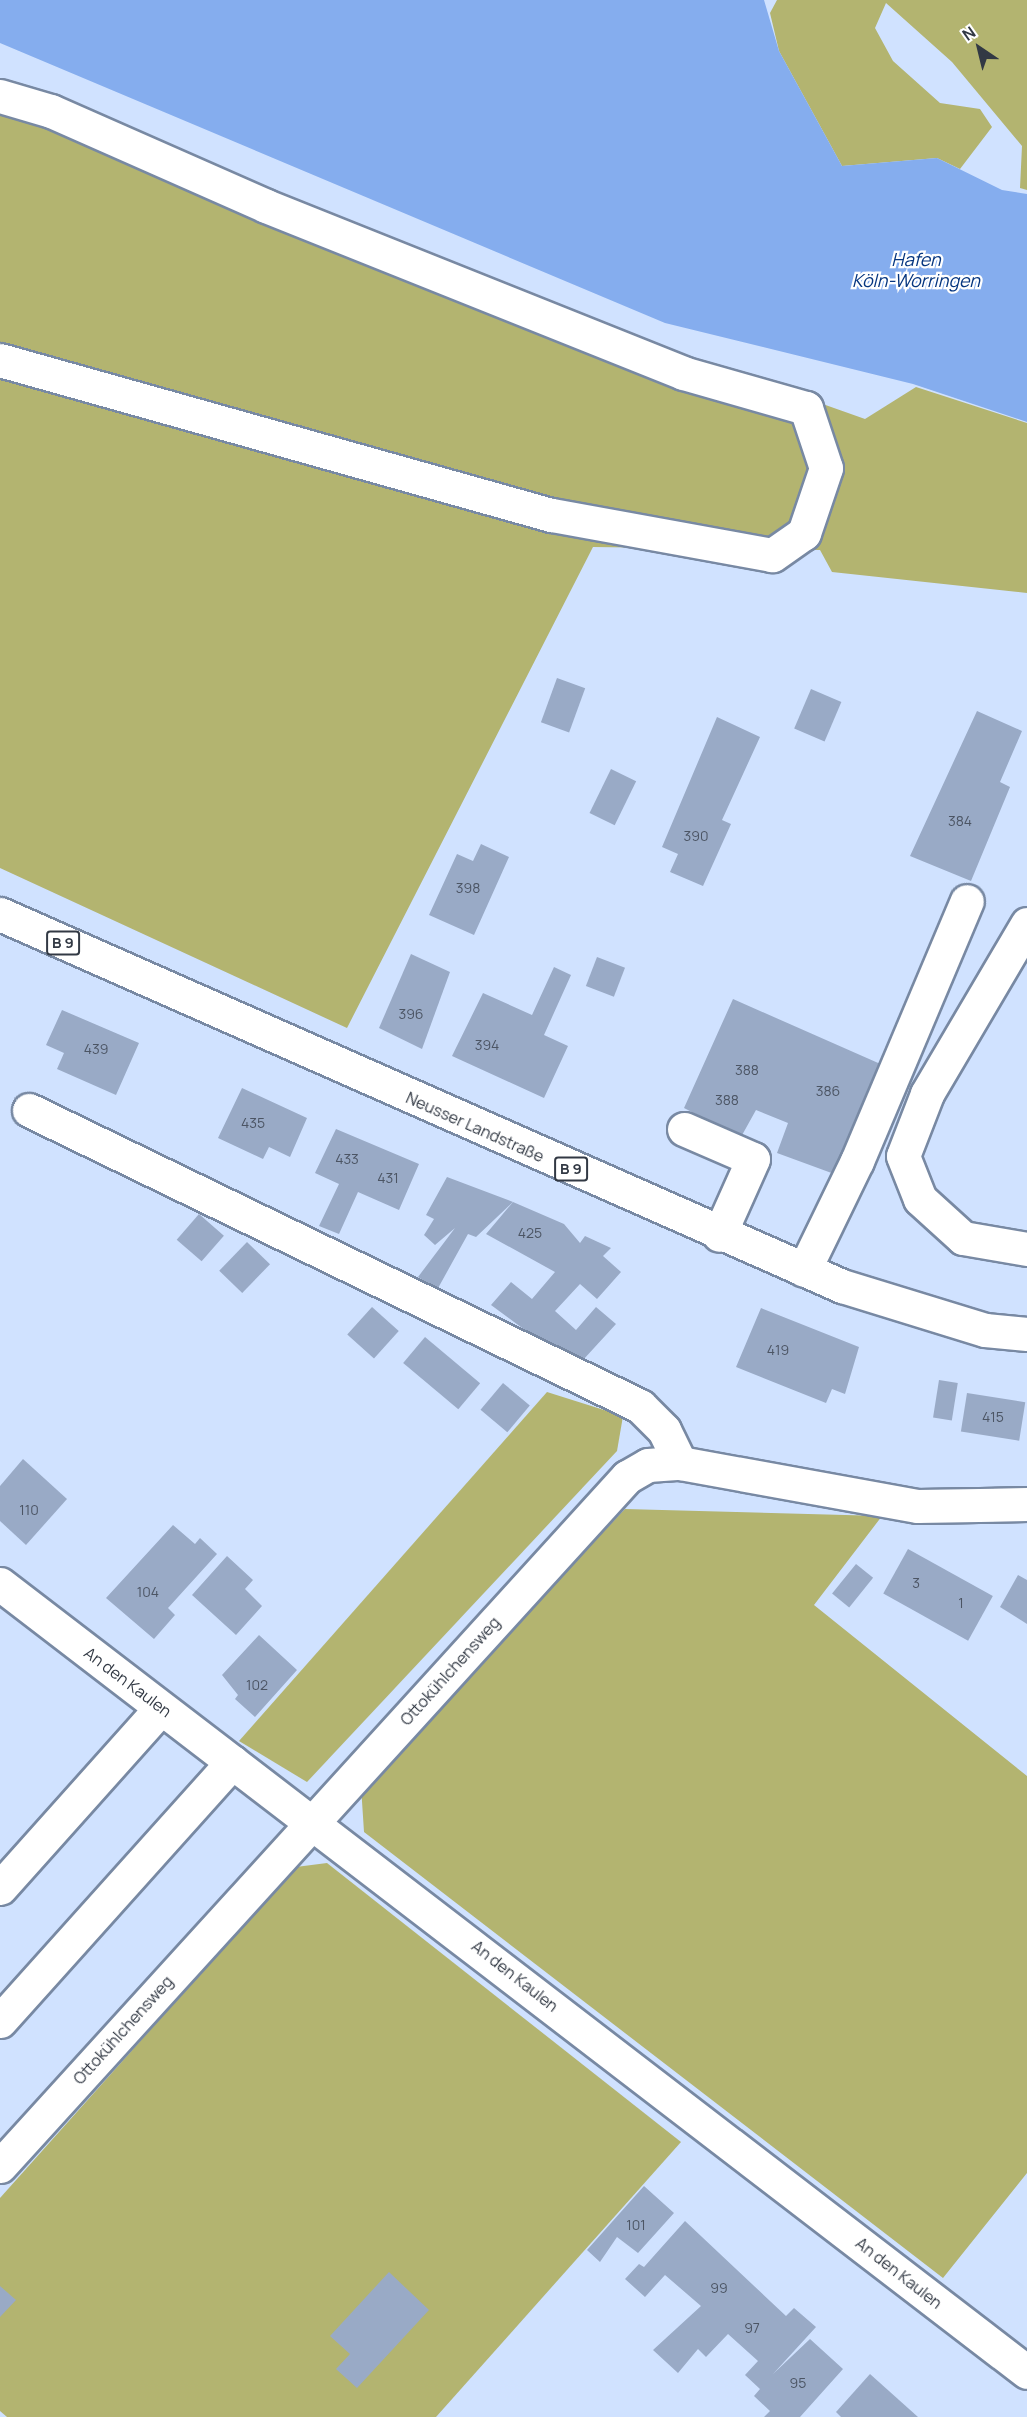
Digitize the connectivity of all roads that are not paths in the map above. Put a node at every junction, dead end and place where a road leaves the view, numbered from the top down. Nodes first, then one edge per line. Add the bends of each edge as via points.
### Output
1 (0, 96) edge
2 (0, 360) edge
3 (967, 901) dead end
4 (0, 914) edge
5 (1027, 924) edge
6 (28, 1110) dead end
7 (684, 1129) dead end
8 (719, 1235) junction
9 (1027, 1249) edge
10 (804, 1270) junction
11 (1027, 1334) edge
12 (680, 1462) junction
13 (1027, 1504) edge
14 (0, 1584) edge
15 (162, 1708) junction
16 (232, 1762) junction
17 (313, 1821) junction
18 (0, 1888) edge
19 (0, 2021) edge
20 (0, 2166) edge
21 (1027, 2372) edge

1 - 2 street via 51,111 266,206 684,373 806,408 826,468 804,533 772,555 550,515
3 - 10 street via 857,1161
4 - 8 street, Neusser Landstraße / B 9
5 - 9 street via 927,1094 903,1156 920,1199 963,1238
6 - 12 street via 640,1406 664,1430
7 - 8 street via 753,1159
8 - 10 street, Neusser Landstraße / B 9
10 - 11 street, Neusser Landstraße / B 9 via 941,1319
12 - 13 street, Ottokühlchensweg via 917,1506
12 - 17 street, Ottokühlchensweg via 648,1466 627,1477
14 - 15 street, An den Kaulen
15 - 16 street, An den Kaulen
15 - 18 street
16 - 17 street, An den Kaulen
16 - 19 street
17 - 20 street, Ottokühlchensweg
17 - 21 street, An den Kaulen

